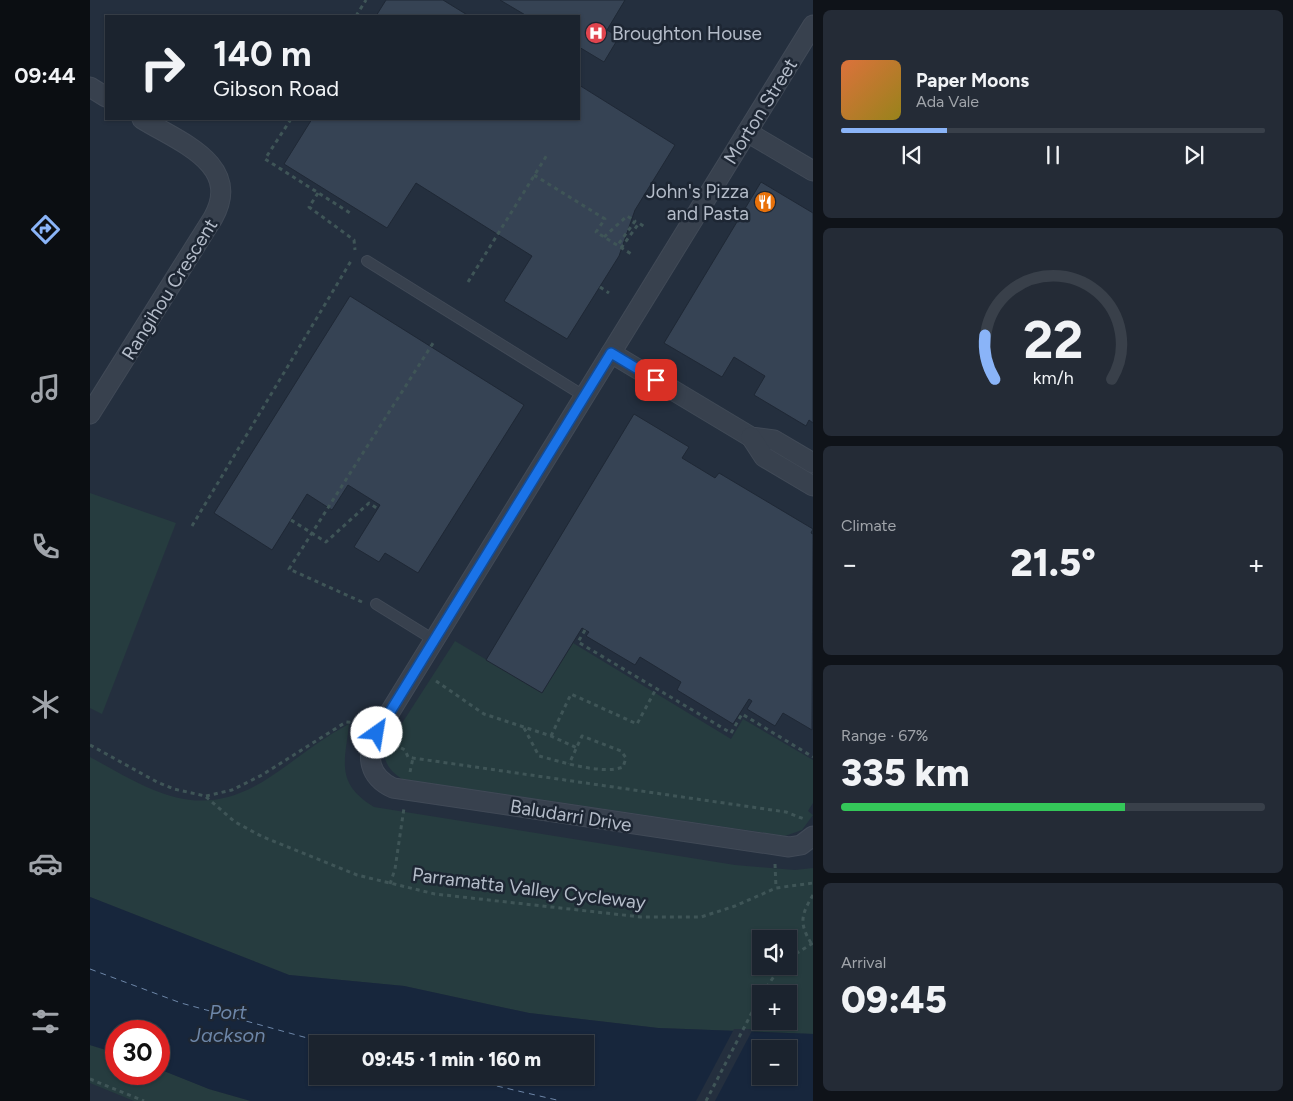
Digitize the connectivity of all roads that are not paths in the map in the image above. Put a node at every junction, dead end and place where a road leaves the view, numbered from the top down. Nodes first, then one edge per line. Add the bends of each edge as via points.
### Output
1 (813, 26) edge
2 (90, 87) edge
3 (105, 96) edge
4 (144, 120) edge
5 (747, 132) junction
6 (813, 171) edge
7 (367, 261) dead end
8 (611, 353) junction
9 (584, 396) junction
10 (90, 414) edge
11 (751, 437) junction
12 (813, 463) edge
13 (813, 486) edge
14 (371, 604) road end
15 (434, 640) junction
16 (384, 738) joint
17 (811, 828) edge

1 - 5 street, Morton Street
2 - 3 street
4 - 10 street, Rangihou Crescent via 207,160 218,175 222,193 218,210
5 - 6 street
5 - 8 street, Morton Street
7 - 9 lane
8 - 9 street, Morton Street
8 - 11 street
9 - 15 street, Morton Street
11 - 12 street via 774,440
11 - 13 street via 764,457
14 - 15 lane
15 - 16 street, Morton Street
16 - 17 street, Baludarri Drive via 371,744 369,762 377,778 393,788 777,846 801,845

